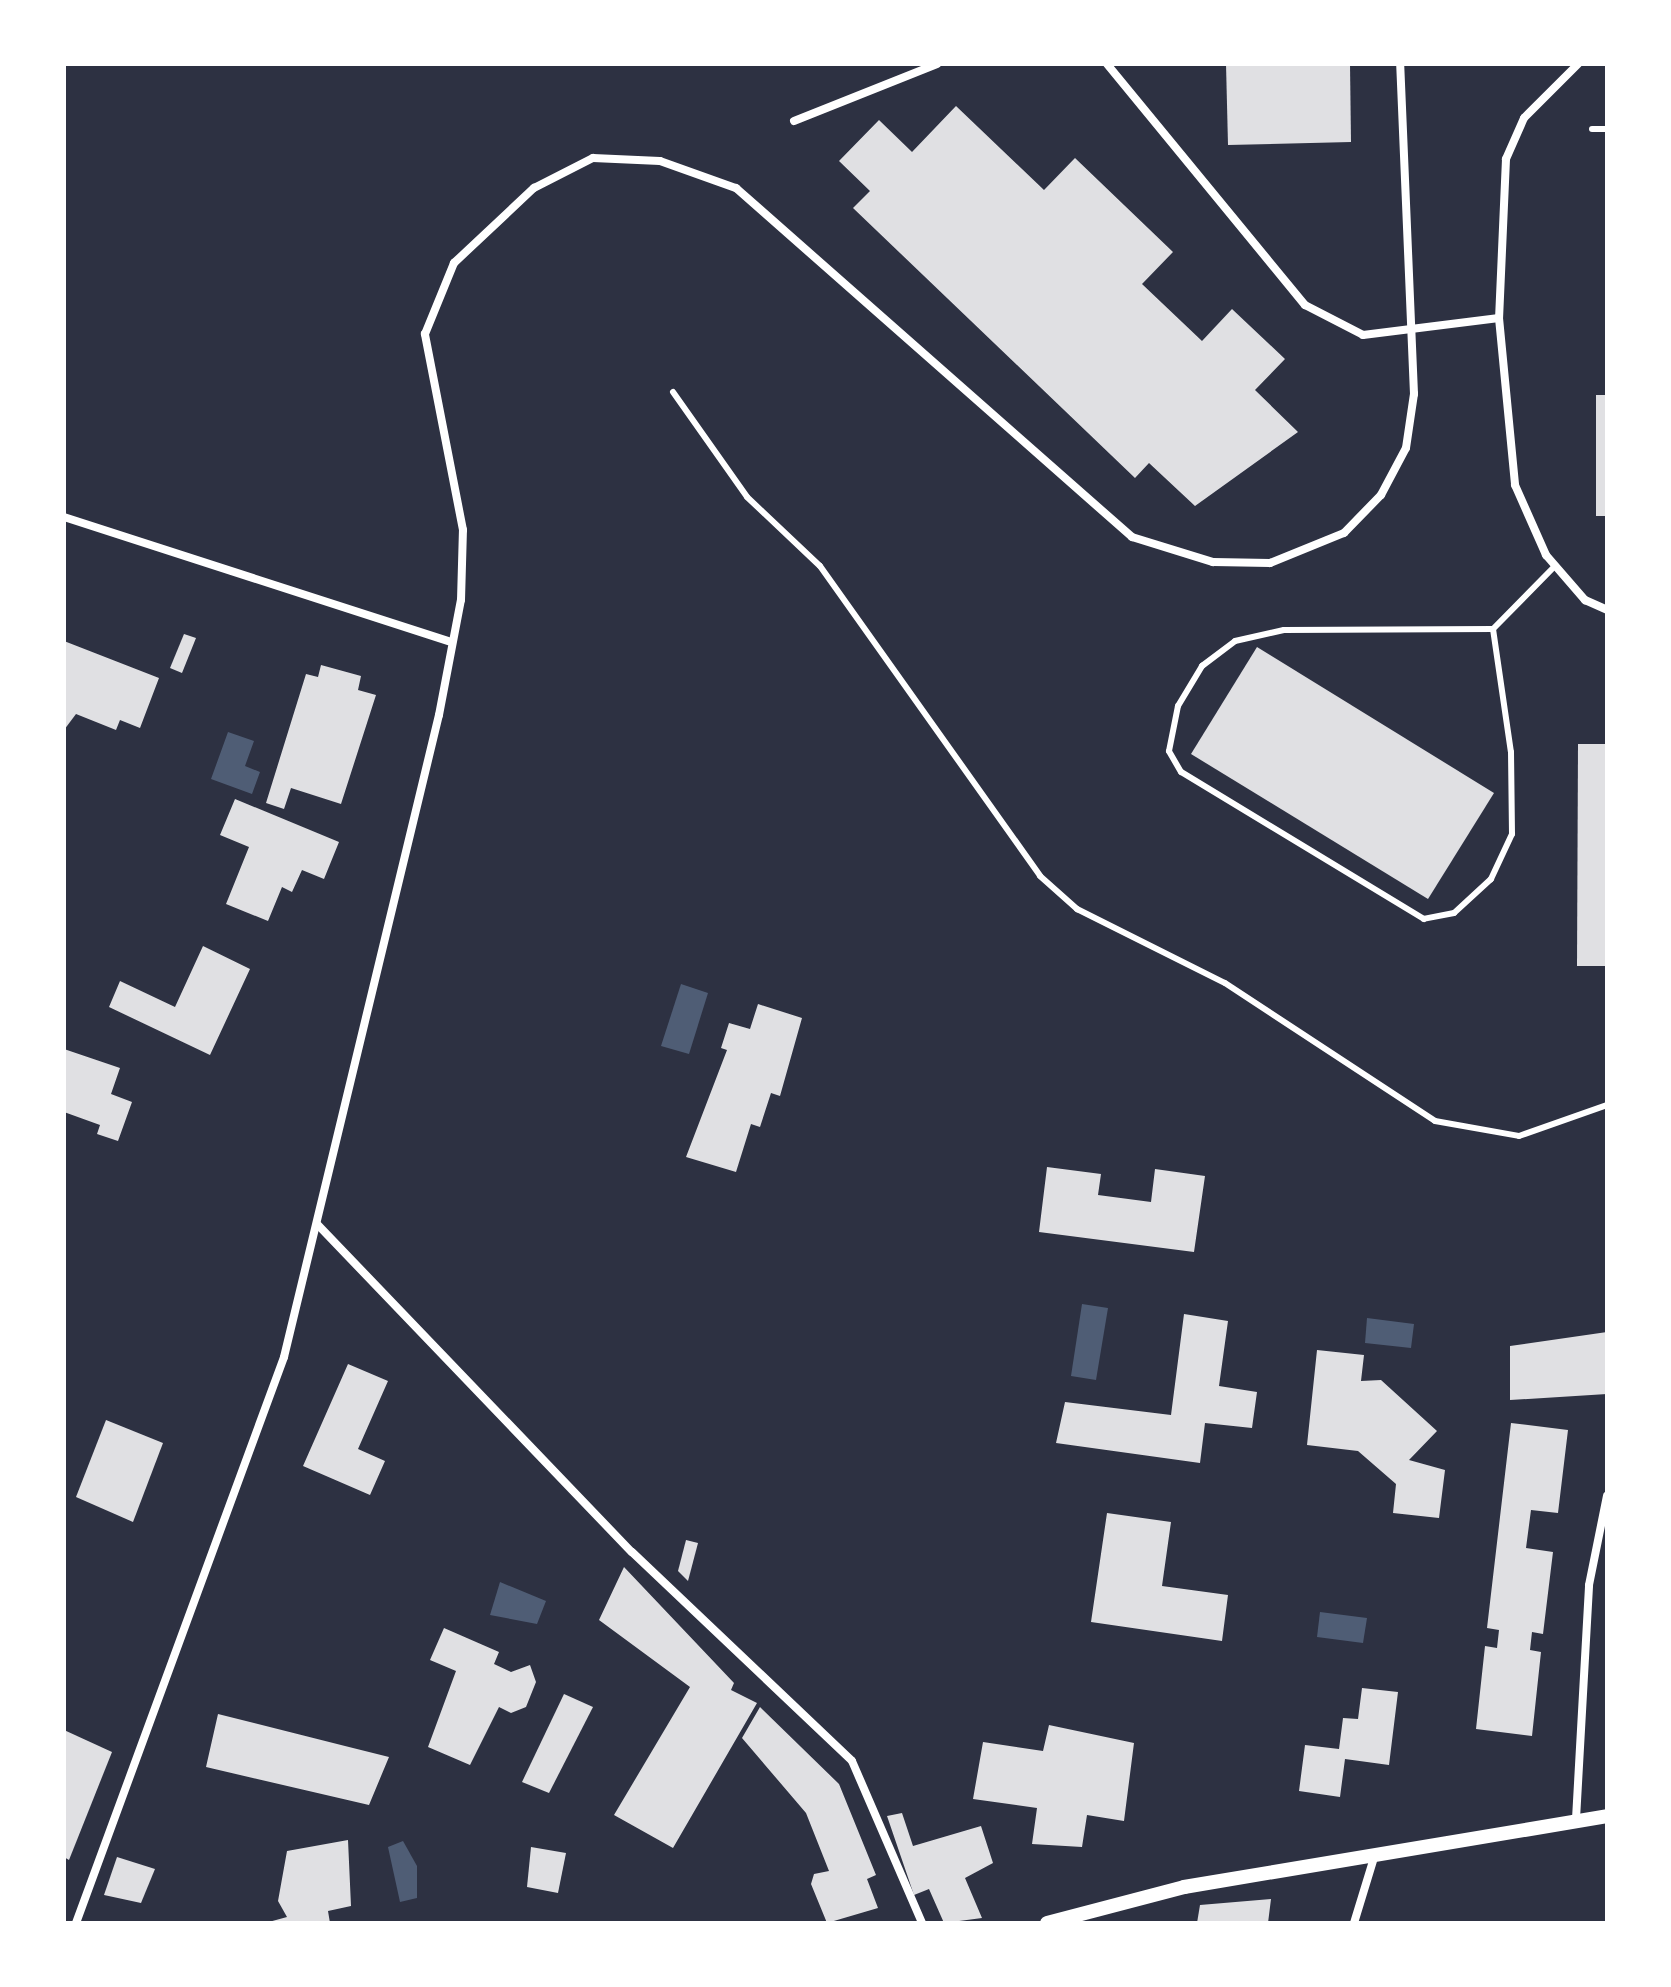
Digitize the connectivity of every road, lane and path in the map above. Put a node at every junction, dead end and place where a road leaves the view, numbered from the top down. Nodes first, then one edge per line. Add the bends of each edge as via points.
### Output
1 (937, 64) edge
2 (1107, 64) edge
3 (1400, 64) edge
4 (1578, 64) edge
5 (794, 121) dead end
6 (1592, 129) dead end
7 (1607, 129) edge
8 (1499, 318) junction
9 (1408, 328) junction
10 (673, 392) dead end
11 (64, 517) edge
12 (1555, 566) junction
13 (1607, 610) edge
14 (1493, 629) junction
15 (449, 641) junction
16 (1607, 1105) edge
17 (318, 1225) junction
18 (1607, 1496) edge
19 (1607, 1816) edge
20 (1576, 1819) junction
21 (1373, 1861) junction
22 (76, 1923) edge
23 (922, 1923) edge
24 (1047, 1923) edge
25 (1354, 1923) edge

1 - 5 street
2 - 9 street via 1305,305 1363,335
3 - 9 street
4 - 8 street via 1524,118 1506,159
6 - 7 lane
8 - 9 street
8 - 12 street via 1515,485
9 - 15 street via 1414,394 1406,448 1381,495 1344,533 1313,550 1270,563 1213,562 1132,537 1089,505 736,188 660,161 593,158 534,188 491,222 454,263 434,302 425,334 463,530 461,600
10 - 16 lane via 747,497 845,600 1040,876 1077,909 1225,983 1435,1121 1519,1136
11 - 15 street
12 - 13 street via 1585,600
12 - 14 lane
14 - 14 lane via 1284,630 1235,641 1202,666 1178,706 1169,751 1181,772 1424,919 1454,913 1491,879 1512,834 1511,752
15 - 17 street via 439,715
17 - 22 street via 284,1357
17 - 23 street via 632,1552 852,1761
18 - 20 street via 1589,1585
19 - 20 street
20 - 21 street
21 - 24 street via 1184,1887
21 - 25 street

